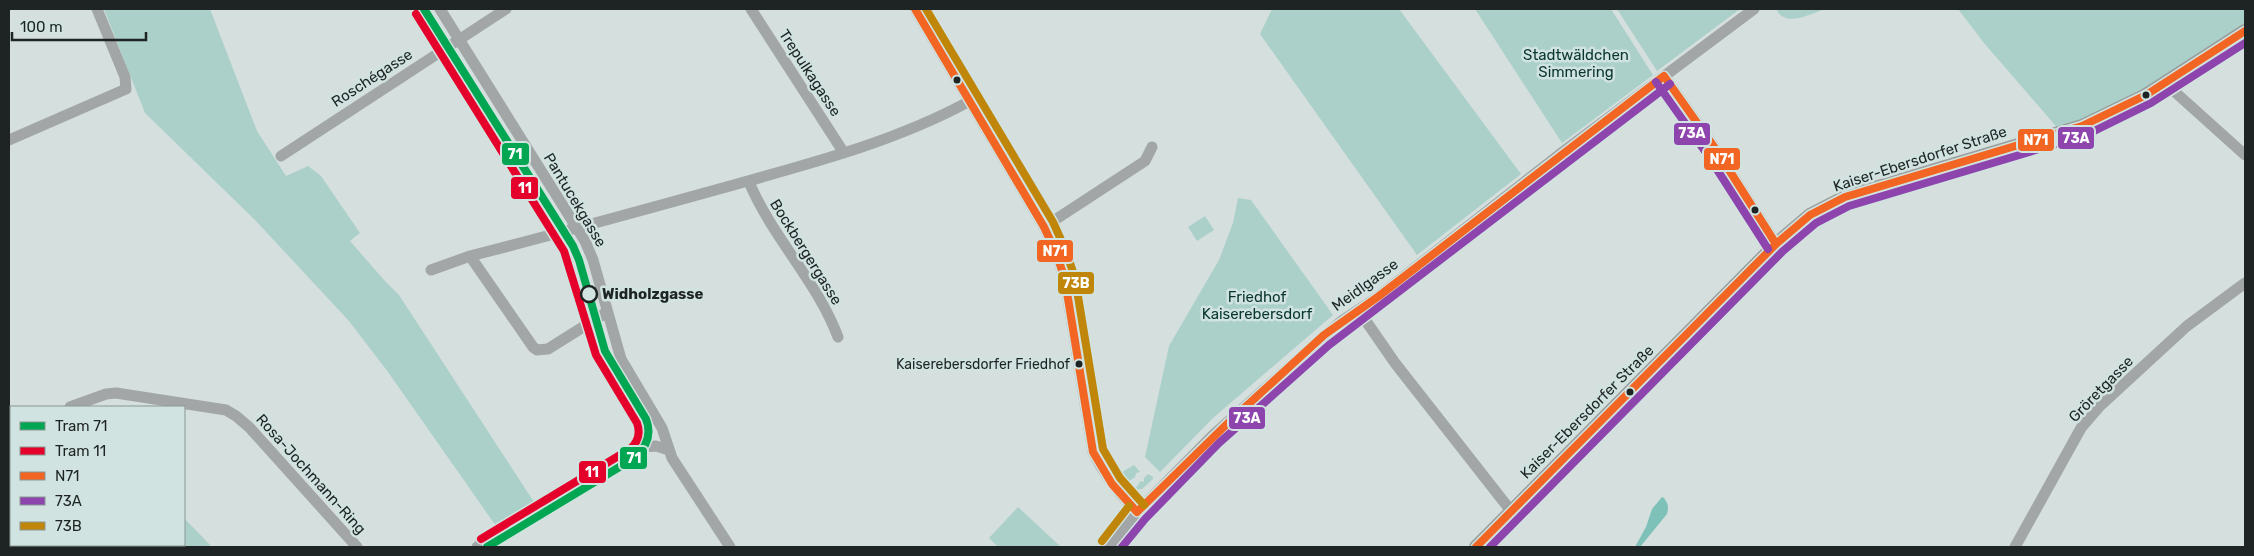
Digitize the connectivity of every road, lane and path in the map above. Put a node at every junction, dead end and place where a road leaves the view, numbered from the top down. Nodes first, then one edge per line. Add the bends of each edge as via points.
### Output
1 (97, 9) edge
2 (440, 9) edge
3 (506, 9) edge
4 (751, 9) edge
5 (915, 9) edge
6 (1754, 9) edge
7 (2245, 31) edge
8 (460, 39) junction
9 (1664, 76) junction
10 (2165, 83) junction
11 (968, 102) junction
12 (9, 140) edge
13 (1152, 147) dead end
14 (844, 153) junction
15 (2245, 154) edge
16 (281, 156) dead end
17 (749, 182) junction
18 (1044, 226) junction
19 (578, 228) junction
20 (1776, 244) junction
21 (470, 256) junction
22 (431, 270) dead end
23 (2245, 283) edge
24 (1358, 311) junction
25 (608, 312) junction
26 (838, 337) dead end
27 (73, 406) edge
28 (668, 450) junction
29 (1511, 511) junction
30 (1137, 512) junction
31 (357, 547) edge
32 (477, 547) edge
33 (730, 547) edge
34 (1110, 547) edge
35 (1476, 547) edge
36 (2015, 547) edge

1 - 12 street via 125,77 126,89
2 - 8 street, Pantucekgasse
3 - 8 street, Roschégasse
4 - 14 street, Trepulkagasse
5 - 11 street via 966,92
6 - 9 street, Meidlgasse
7 - 10 main road, Kaiser-Ebersdorfer Straße
8 - 16 street, Roschégasse
8 - 19 street, Pantucekgasse
9 - 20 street
9 - 24 street, Meidlgasse
10 - 15 street
10 - 20 main road, Kaiser-Ebersdorfer Straße via 2082,126 1844,197 1810,215
11 - 14 street via 891,138
11 - 18 street
13 - 18 street via 1145,161
14 - 17 street
17 - 19 street
17 - 26 street, Bockbergergasse via 759,206 829,315
18 - 30 street via 1065,280 1093,452 1103,473
19 - 21 street
19 - 25 street, Pantucekgasse via 590,252
20 - 29 main road, Kaiser-Ebersdorfer Straße
21 - 22 street
21 - 25 street via 532,347 539,351 548,349
23 - 36 street, Gröretgasse via 2187,326 2100,406 2081,428
24 - 29 street via 1395,364
24 - 30 street, Meidlgasse via 1343,320 1269,384
25 - 28 street, Pantucekgasse via 621,359 662,428
27 - 31 street, Rosa-Jochmann-Ring via 116,392 226,410 249,427
28 - 32 street via 656,446 643,447
28 - 33 street, Pantucekgasse
29 - 35 main road, Kaiser-Ebersdorfer Straße
30 - 34 street, Meidlgasse

